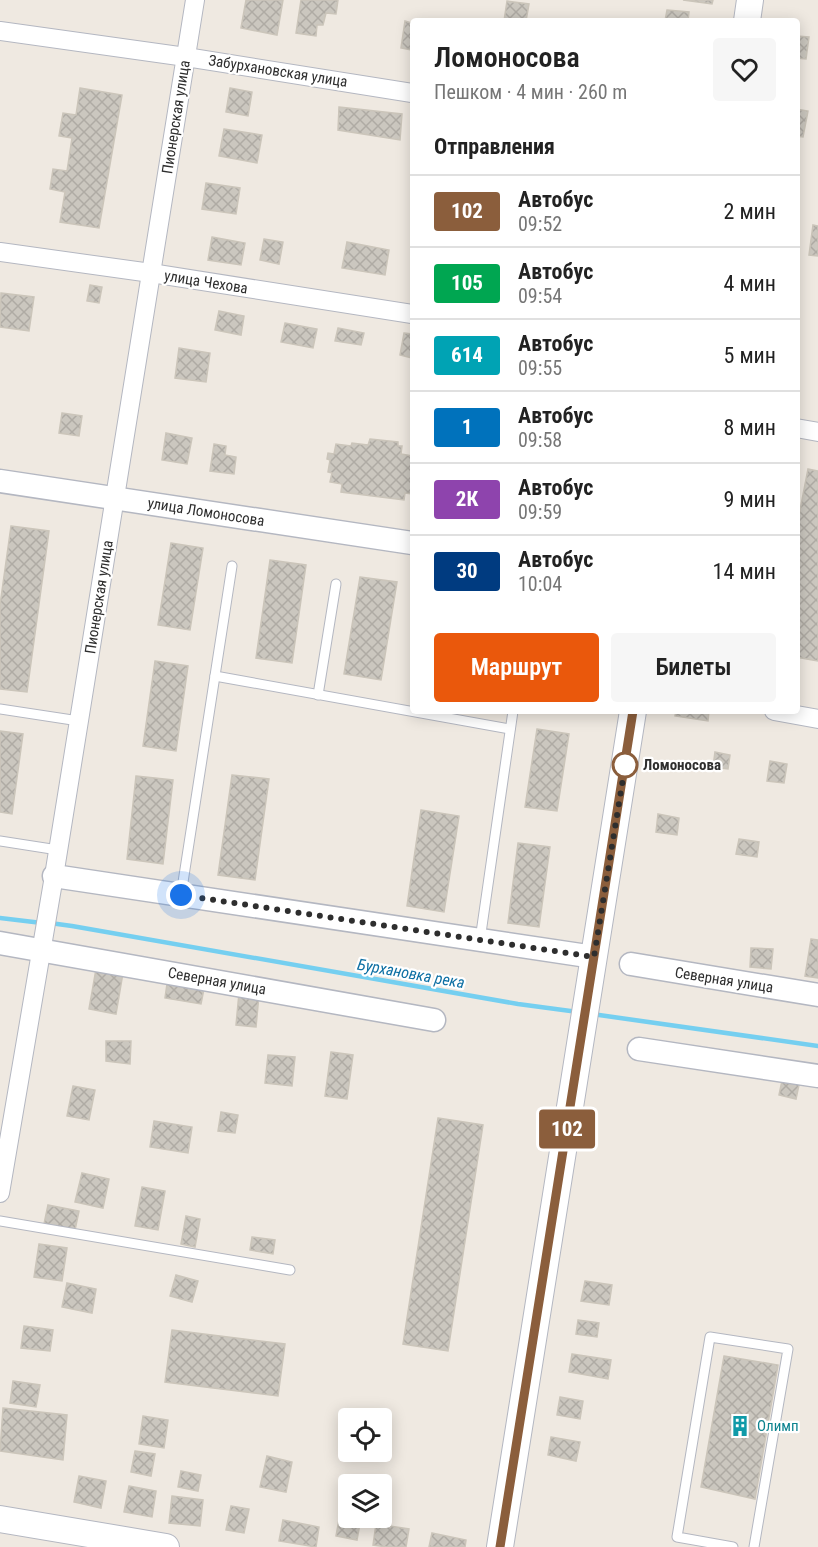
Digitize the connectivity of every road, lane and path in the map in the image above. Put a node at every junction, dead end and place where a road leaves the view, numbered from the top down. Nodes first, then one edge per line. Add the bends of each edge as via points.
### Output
1 (195, 0) edge
2 (750, 0) edge
3 (747, 18) edge
4 (0, 31) edge
5 (186, 57) junction
6 (410, 93) edge
7 (0, 252) edge
8 (151, 273) junction
9 (410, 314) edge
10 (800, 429) edge
11 (818, 432) edge
12 (0, 481) edge
13 (115, 498) junction
14 (410, 543) edge
15 (232, 566) dead end
16 (336, 584) dead end
17 (215, 676) junction
18 (318, 695) junction
19 (0, 709) edge
20 (410, 711) edge
21 (425, 714) edge
22 (512, 714) edge
23 (633, 714) edge
24 (790, 714) edge
25 (818, 719) edge
26 (79, 722) junction
27 (510, 729) junction
28 (0, 840) edge
29 (58, 850) junction
30 (54, 876) junction
31 (181, 895) junction
32 (480, 940) junction
33 (0, 943) edge
34 (42, 950) junction
35 (594, 957) junction
36 (631, 964) dead end
37 (818, 995) edge
38 (434, 1020) dead end
39 (639, 1048) dead end
40 (818, 1076) edge
41 (0, 1192) edge
42 (0, 1221) edge
43 (290, 1270) dead end
44 (0, 1519) edge
45 (712, 1545) edge
46 (166, 1547) edge
47 (500, 1547) edge
48 (733, 1547) edge
49 (754, 1547) edge

1 - 5 street, Пионерская улица
2 - 3 main road
4 - 5 street, Забурхановская улица
5 - 6 street, Забурхановская улица
5 - 8 street, Пионерская улица
7 - 8 street, улица Чехова
8 - 9 street, улица Чехова
8 - 13 street, Пионерская улица
10 - 11 street
12 - 13 street, улица Ломоносова
13 - 14 street, улица Ломоносова
13 - 26 street, Пионерская улица
15 - 17 lane
16 - 18 lane
17 - 18 lane
17 - 31 lane
18 - 20 lane
19 - 26 lane
21 - 27 lane
22 - 27 lane
23 - 35 main road
24 - 25 street
26 - 29 street, Пионерская улица
27 - 32 lane
28 - 29 lane
29 - 30 street, Пионерская улица
30 - 31 street
30 - 34 street, Пионерская улица
31 - 32 street
32 - 35 street
33 - 34 street, Северная улица
34 - 38 street, Северная улица
34 - 41 street, Пионерская улица
35 - 47 main road
36 - 37 street, Северная улица
39 - 40 street
42 - 43 lane
44 - 46 main road
45 - 48 lane
45 - 49 lane via 677,1537 710,1337 788,1349

